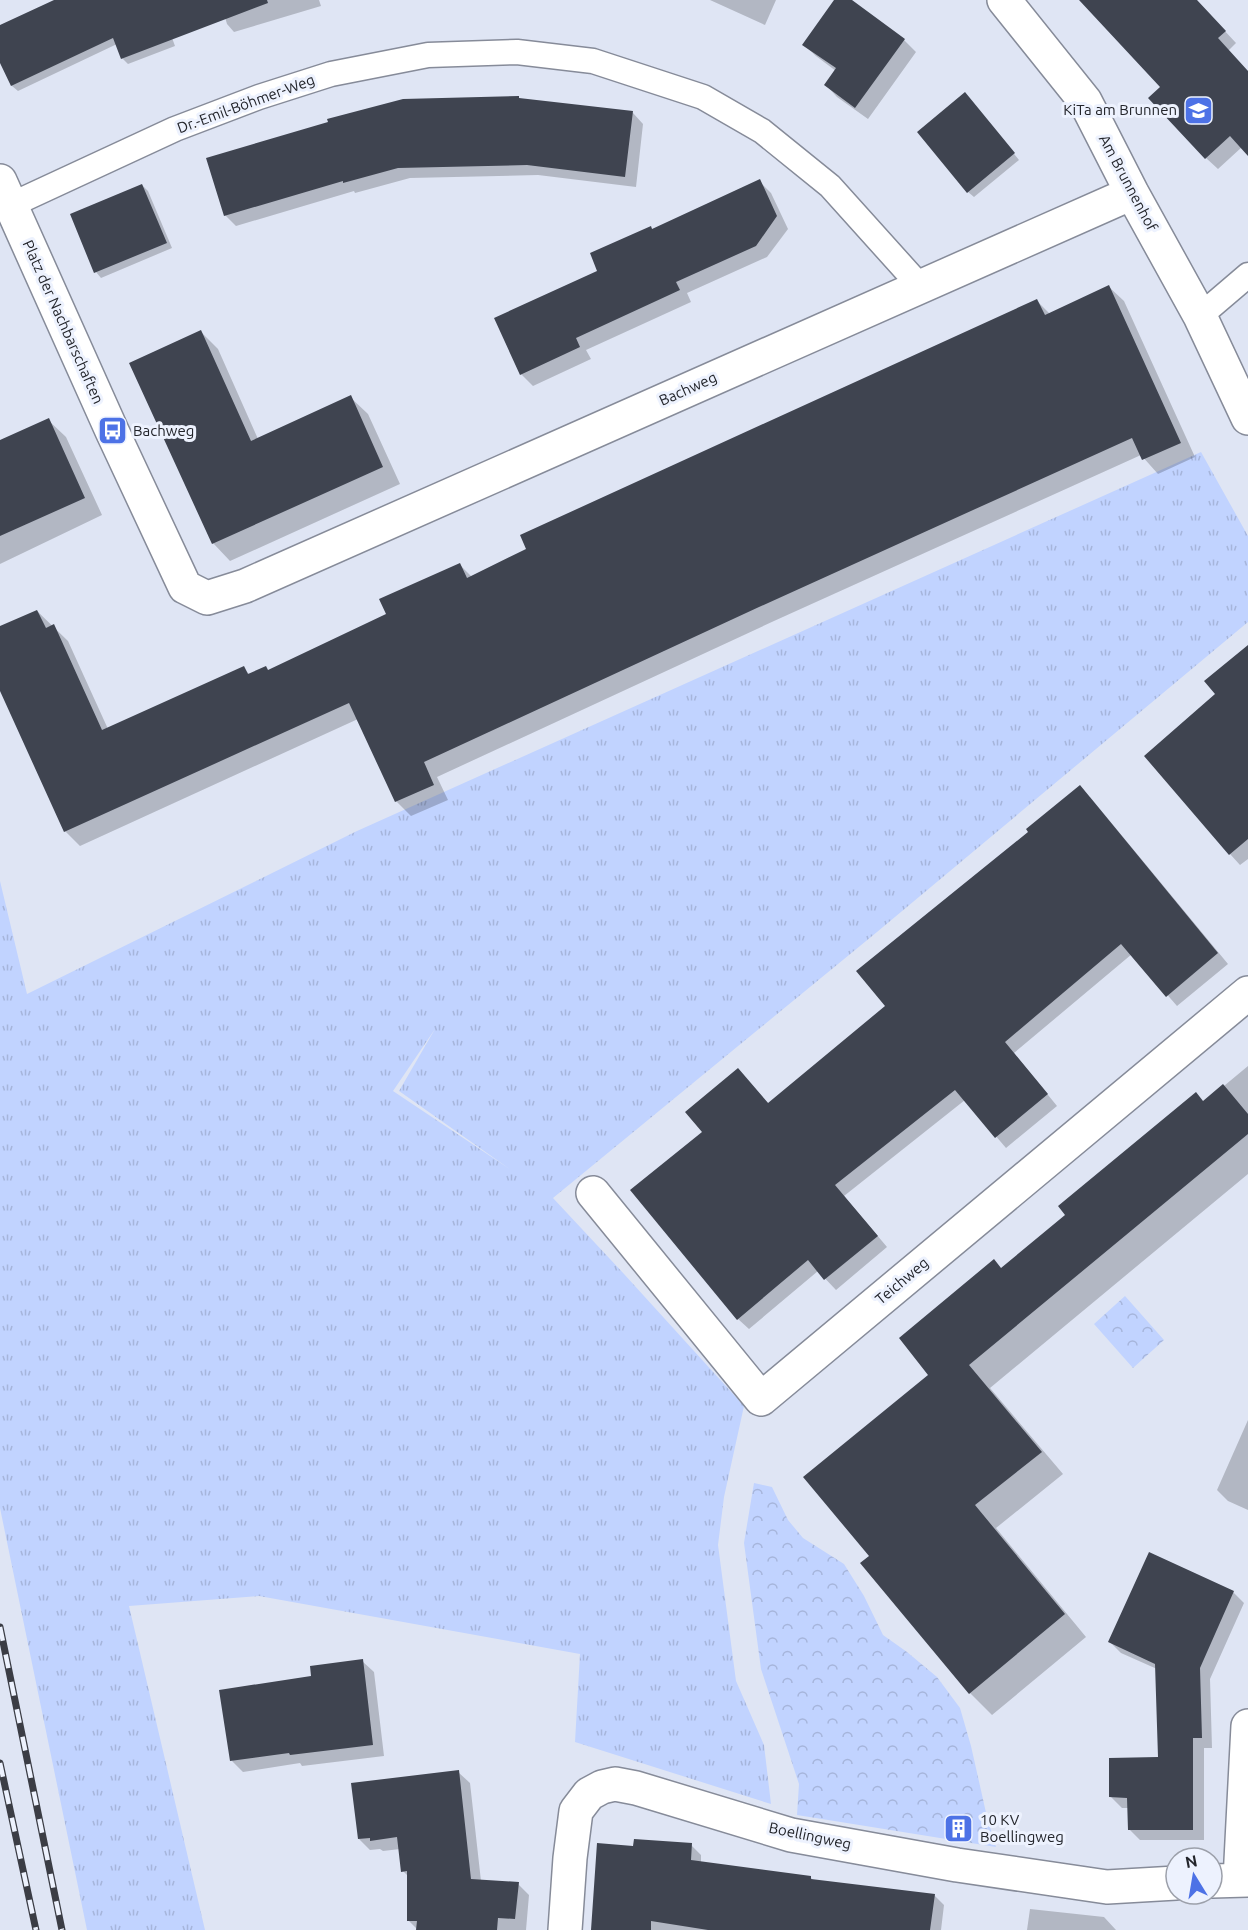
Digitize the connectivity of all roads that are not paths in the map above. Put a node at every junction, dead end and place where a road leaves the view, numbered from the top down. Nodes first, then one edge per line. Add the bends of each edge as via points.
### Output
1 (1007, 1) edge
2 (6, 193) edge
3 (1132, 193) junction
4 (1248, 275) edge
5 (920, 286) junction
6 (1200, 316) junction
7 (1248, 418) edge
8 (245, 586) joint
9 (1248, 993) edge
10 (593, 1193) dead end
11 (1248, 1726) edge
12 (1233, 1880) edge
13 (1164, 1884) edge
14 (565, 1930) edge

1 - 3 street, Am Brunnenhof via 1085,101
2 - 5 lane, Dr.-Emil-Böhmer-Weg via 259,96 331,74 428,56 517,52 594,61 703,96 762,131 830,186
2 - 8 street, Platz der Nachbarschaften via 185,587 207,598
3 - 5 street, Bachweg
3 - 6 street, Am Brunnenhof
4 - 6 lane
5 - 8 street, Bachweg
6 - 7 street, Am Brunnenhof
9 - 10 street, Teichweg via 761,1399
11 - 12 street
13 - 14 street, Boellingweg via 1107,1887 957,1865 791,1834 615,1784 589,1794 576,1811

